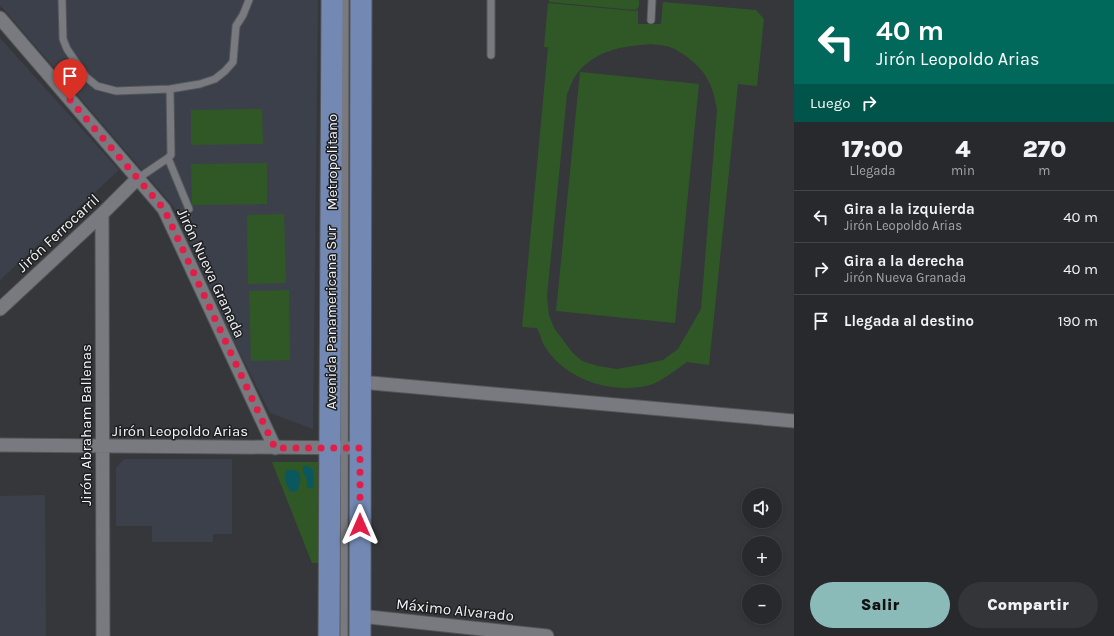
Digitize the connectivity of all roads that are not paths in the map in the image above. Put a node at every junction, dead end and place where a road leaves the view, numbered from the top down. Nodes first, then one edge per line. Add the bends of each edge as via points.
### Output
1 (62, 0) edge
2 (249, 0) edge
3 (332, 0) edge
4 (344, 0) edge
5 (361, 0) edge
6 (491, 0) edge
7 (652, 0) edge
8 (0, 18) edge
9 (651, 20) dead end
10 (492, 55) dead end
11 (170, 89) junction
12 (168, 158) junction
13 (137, 179) junction
14 (188, 209) dead end
15 (102, 214) junction
16 (0, 309) edge
17 (363, 382) junction
18 (368, 404) dead end
19 (794, 421) edge
20 (0, 445) edge
21 (103, 446) junction
22 (275, 448) junction
23 (350, 451) junction
24 (361, 623) edge
25 (103, 636) edge
26 (329, 636) edge
27 (344, 636) edge
28 (547, 636) edge

1 - 11 lane via 63,39 86,77 97,86 116,91
2 - 11 lane via 236,26 232,62 225,71 200,84
3 - 23 main road, Avenida Panamericana Sur
4 - 23 lane, Metropolitano
5 - 17 main road, Avenida Panamericana Sur
6 - 10 lane
7 - 9 lane
8 - 13 street, Jirón Nueva Granada
11 - 12 lane via 171,152
12 - 13 lane
12 - 14 lane
13 - 15 street, Jirón Ferrocarril
13 - 22 street, Jirón Nueva Granada via 164,209
15 - 16 street, Jirón Ferrocarril
15 - 21 street, Jirón Abraham Ballenas
17 - 18 lane
17 - 19 street
17 - 23 main road, Avenida Panamericana Sur
20 - 21 street, Jirón Leopoldo Arias
21 - 22 street, Jirón Leopoldo Arias
21 - 25 street, Jirón Abraham Ballenas
22 - 23 street, Jirón Leopoldo Arias
23 - 24 main road, Avenida Panamericana Sur
23 - 26 main road, Avenida Panamericana Sur
23 - 27 lane, Metropolitano
24 - 28 street, Máximo Alvarado

